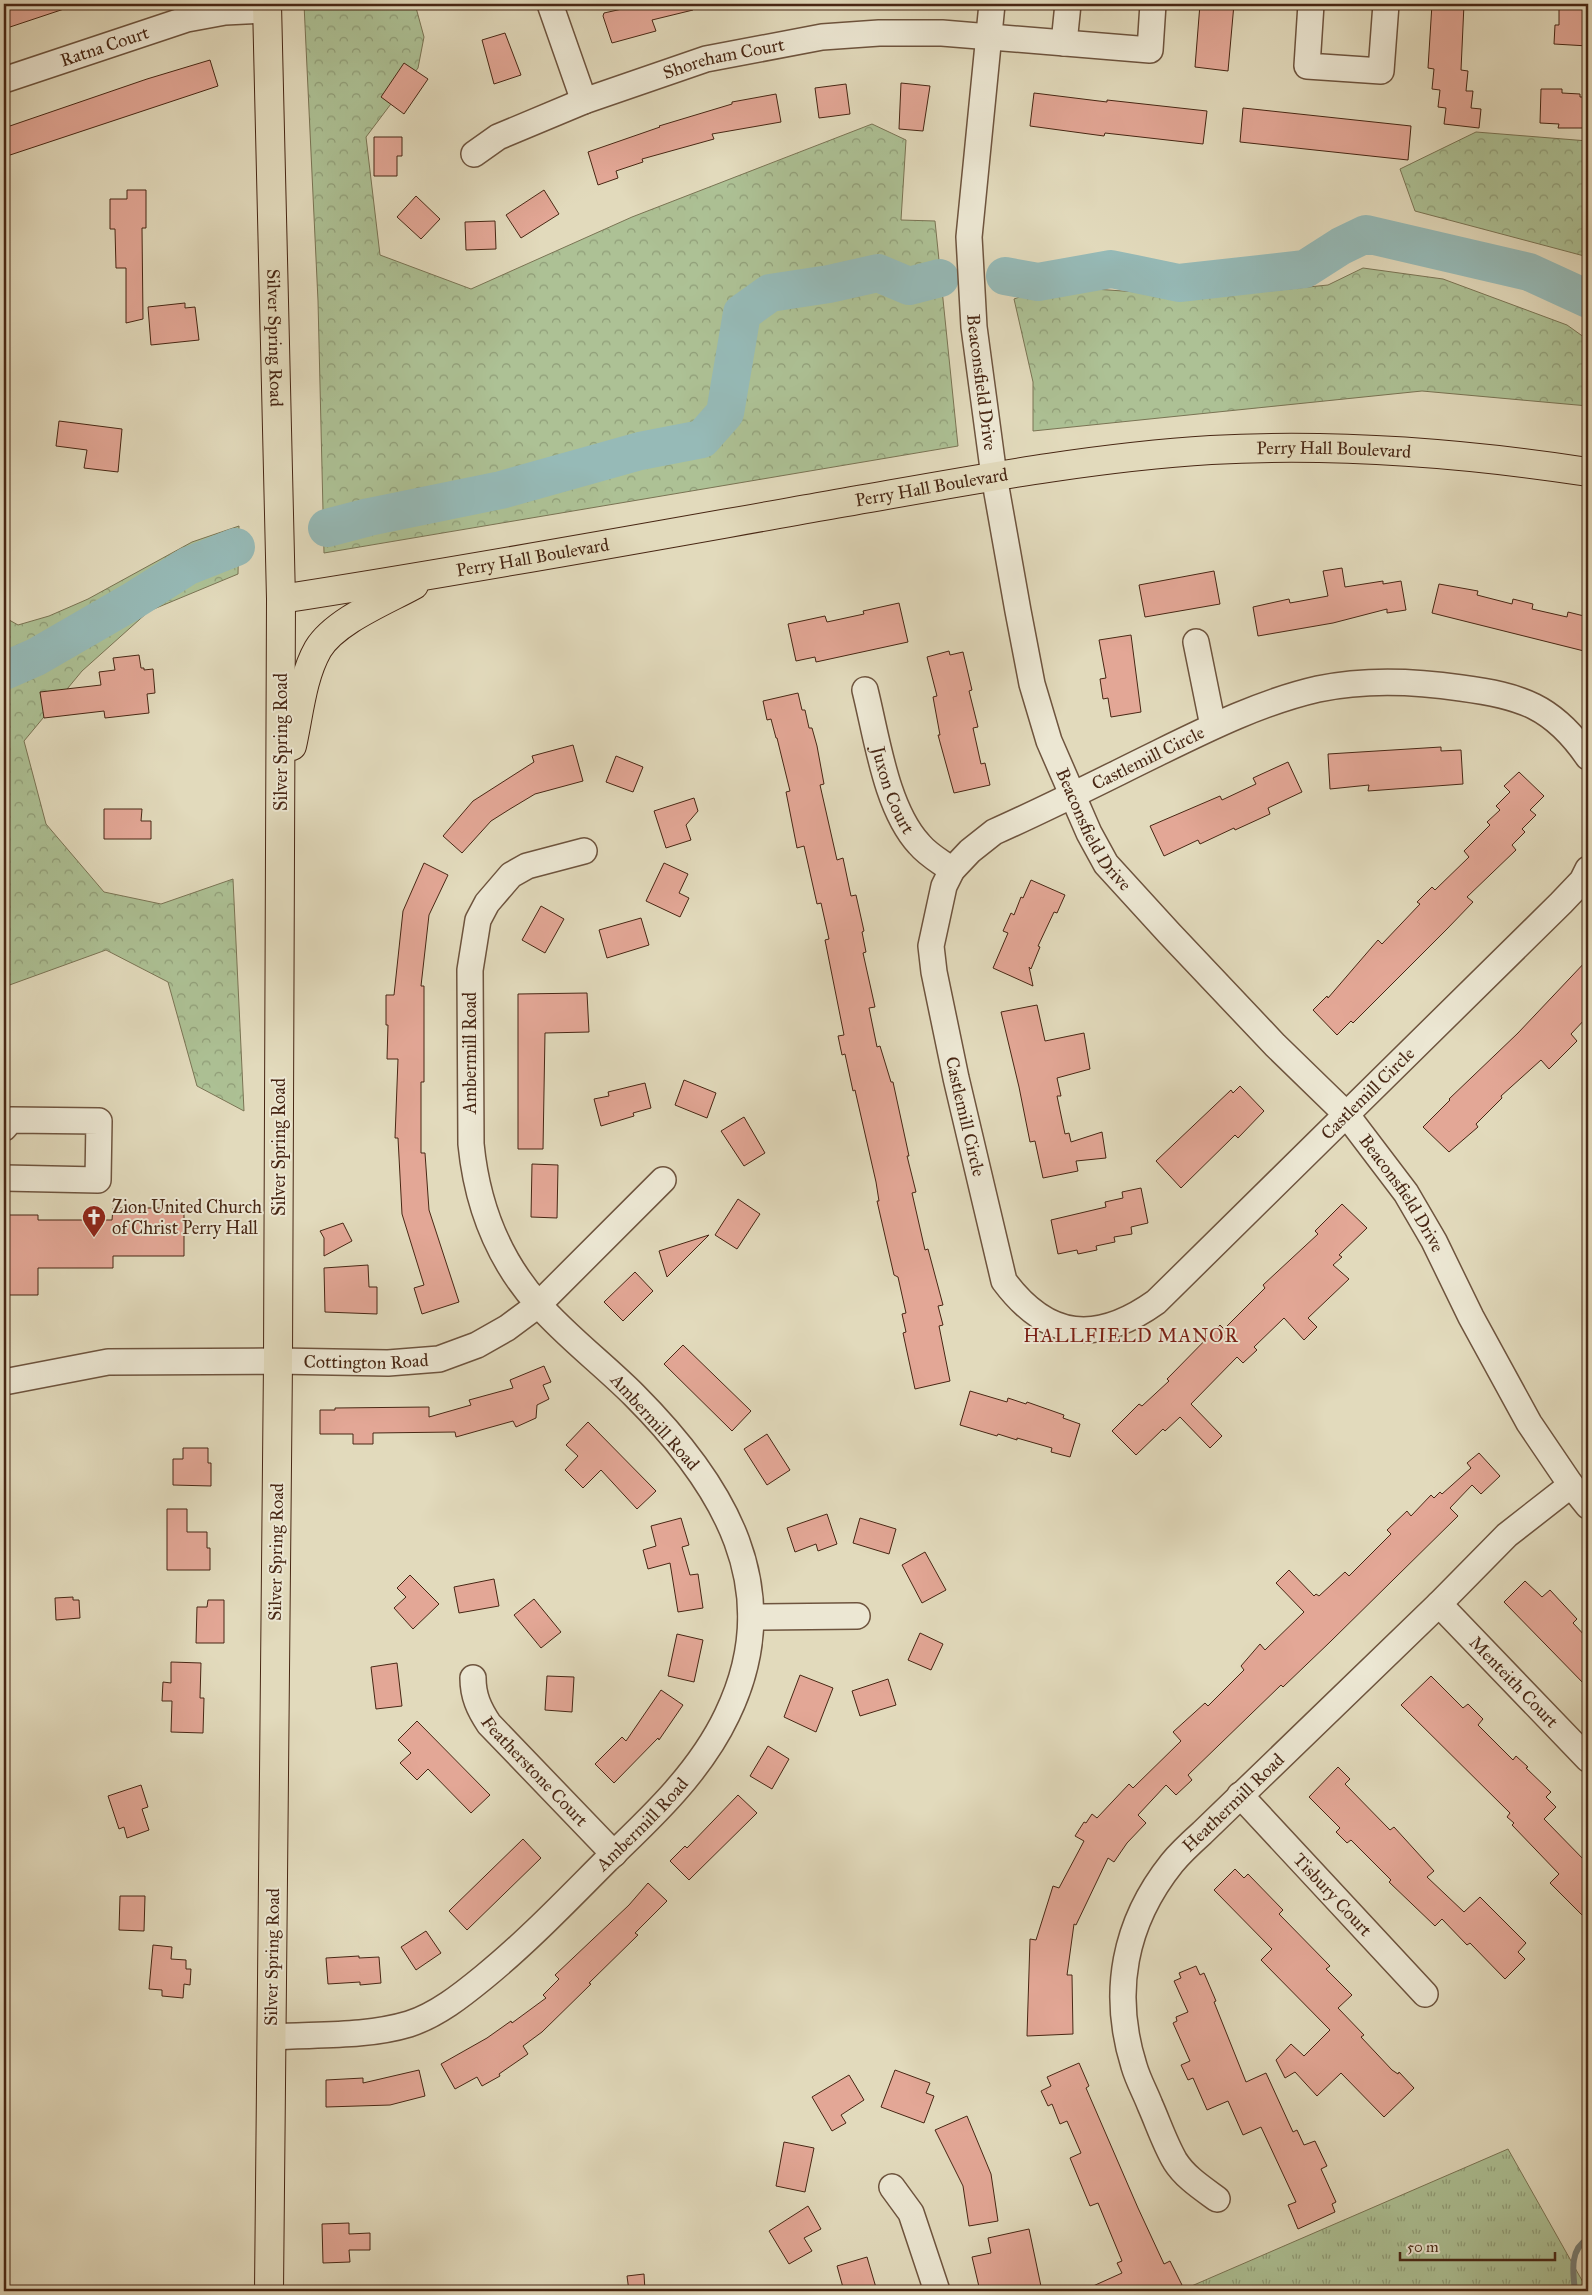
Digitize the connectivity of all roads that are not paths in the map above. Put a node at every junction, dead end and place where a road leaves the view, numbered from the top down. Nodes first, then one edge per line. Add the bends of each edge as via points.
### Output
1 (550, 4) edge
2 (992, 4) edge
3 (1068, 4) edge
4 (1153, 4) edge
5 (1311, 4) edge
6 (1386, 4) edge
7 (267, 7) edge
8 (988, 38) junction
9 (1064, 42) junction
10 (4, 80) edge
11 (584, 101) junction
12 (474, 154) dead end
13 (1588, 472) edge
14 (994, 476) junction
15 (432, 576) junction
16 (281, 599) junction
17 (1196, 642) dead end
18 (865, 690) dead end
19 (1213, 726) junction
20 (1588, 757) edge
21 (281, 796) junction
22 (1071, 796) junction
23 (584, 851) dead end
24 (1588, 869) edge
25 (952, 870) junction
26 (1346, 1114) junction
27 (4, 1128) edge
28 (4, 1178) edge
29 (663, 1180) dead end
30 (538, 1305) junction
31 (278, 1361) junction
32 (5, 1377) edge
33 (1571, 1485) junction
34 (1588, 1506) edge
35 (1438, 1604) junction
36 (857, 1616) dead end
37 (751, 1617) junction
38 (473, 1678) dead end
39 (1588, 1759) edge
40 (1240, 1795) junction
41 (614, 1854) junction
42 (1425, 1994) dead end
43 (271, 2037) junction
44 (892, 2186) dead end
45 (1217, 2199) dead end
46 (268, 2291) edge
47 (937, 2291) edge

1 - 11 street
2 - 8 street, Beaconsfield Drive
3 - 9 street
4 - 9 street, Shoreham Court via 1150,50
5 - 6 street via 1307,66 1381,71
7 - 10 street, Ratna Court via 187,19
7 - 16 main road, Silver Spring Road
8 - 9 street, Shoreham Court
8 - 11 street, Shoreham Court via 933,33 822,37 706,59
8 - 14 street, Beaconsfield Drive via 970,238 974,326
11 - 12 street, Shoreham Court via 498,137
13 - 14 main road, Perry Hall Boulevard via 1507,459 1437,453 1288,448 1126,457
14 - 15 main road, Perry Hall Boulevard
14 - 22 street, Beaconsfield Drive via 1032,684
15 - 16 main road, Perry Hall Boulevard
15 - 21 main road via 346,622 319,648 310,666
16 - 21 main road, Silver Spring Road
17 - 19 street
18 - 25 street, Juxon Court via 894,802 904,824 920,845
19 - 20 street, Castlemill Circle via 1270,703 1319,689 1395,682 1437,684 1480,690 1538,708 1558,720
19 - 22 street, Castlemill Circle
21 - 31 main road, Silver Spring Road
22 - 25 street, Castlemill Circle via 994,832
22 - 26 street, Beaconsfield Drive via 1106,864 1249,1018
23 - 30 street, Ambermill Road via 527,866 510,875 487,903 478,920 470,970 470,1144 473,1173 486,1222 498,1248
24 - 26 street, Castlemill Circle via 1582,881 1561,903
25 - 26 street, Castlemill Circle via 944,886 931,946 954,1069 1004,1281 1034,1314 1050,1324 1085,1330 1122,1323 1138,1315 1162,1296
26 - 33 street, Beaconsfield Drive via 1406,1194 1530,1423
27 - 28 street via 11,1120 99,1121 98,1180
29 - 30 street, Cottington Road
30 - 31 street, Cottington Road via 477,1345 439,1359 388,1363
30 - 37 street, Ambermill Road via 634,1394 706,1480 736,1536 744,1562
31 - 32 street, Cottington Road via 108,1362
31 - 43 main road, Silver Spring Road
33 - 34 street, Beaconsfield Drive
33 - 35 street, Heathermill Road via 1507,1535
35 - 39 street, Menteith Court
35 - 40 street, Heathermill Road
36 - 37 street
37 - 41 street, Ambermill Road via 739,1686 727,1716 659,1810
38 - 41 street, Featherstone Court via 475,1699 489,1724
40 - 42 street, Tisbury Court
40 - 45 street, Heathermill Road via 1173,1862 1153,1889 1139,1914 1124,1966 1122,1993 1123,2018 1134,2068 1175,2161 1194,2183
41 - 43 street, Ambermill Road via 519,1948 468,1990 432,2014 409,2024 372,2030
43 - 46 main road, Silver Spring Road
44 - 47 street via 911,2213

